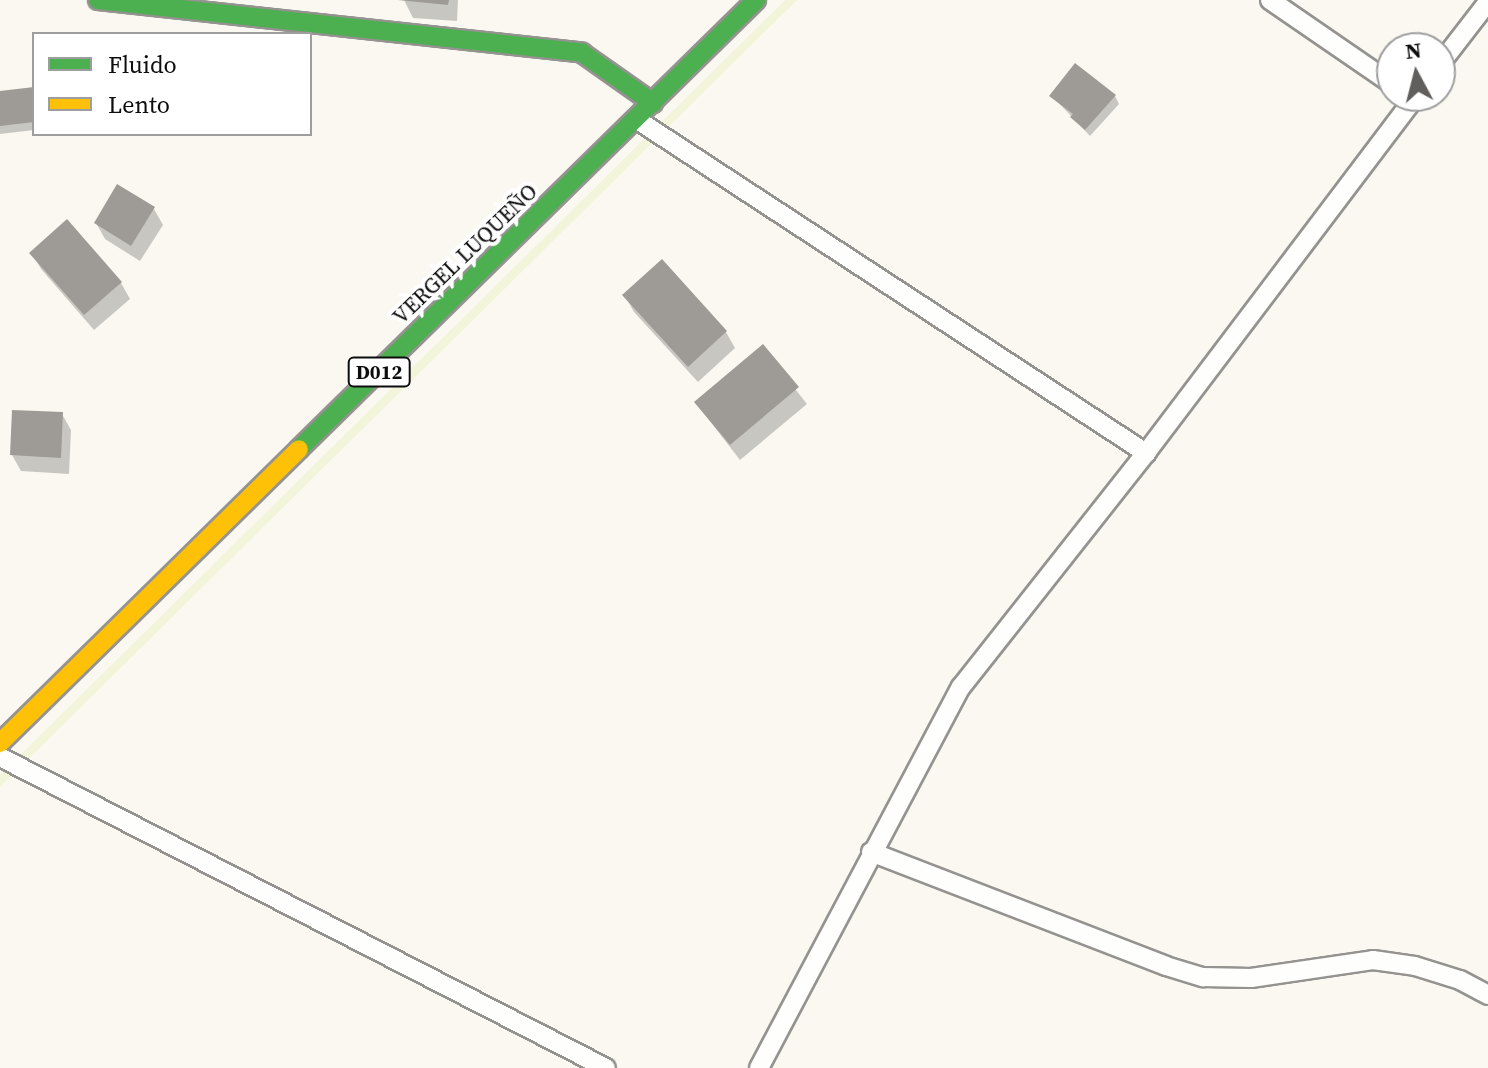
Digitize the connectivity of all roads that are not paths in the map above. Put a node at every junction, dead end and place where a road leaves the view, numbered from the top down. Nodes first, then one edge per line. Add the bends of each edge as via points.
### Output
1 (98, 0) edge
2 (756, 0) edge
3 (1270, 0) edge
4 (1488, 2) edge
5 (1456, 43) edge
6 (1376, 73) edge
7 (653, 103) junction
8 (1402, 112) edge
9 (636, 119) junction
10 (1146, 453) junction
11 (0, 743) edge
12 (0, 757) edge
13 (871, 852) junction
14 (1488, 995) edge
15 (606, 1068) edge
16 (759, 1068) edge

1 - 7 main road via 582,53
2 - 7 main road, VERGEL LUQUEÑO / D012
3 - 6 lane
4 - 5 lane
7 - 9 main road, VERGEL LUQUEÑO / D012
8 - 10 lane
9 - 10 lane
9 - 11 main road, VERGEL LUQUEÑO / D012
10 - 13 lane via 961,687
12 - 15 lane
13 - 14 lane via 1203,977 1251,978 1373,960 1445,975
13 - 16 lane

